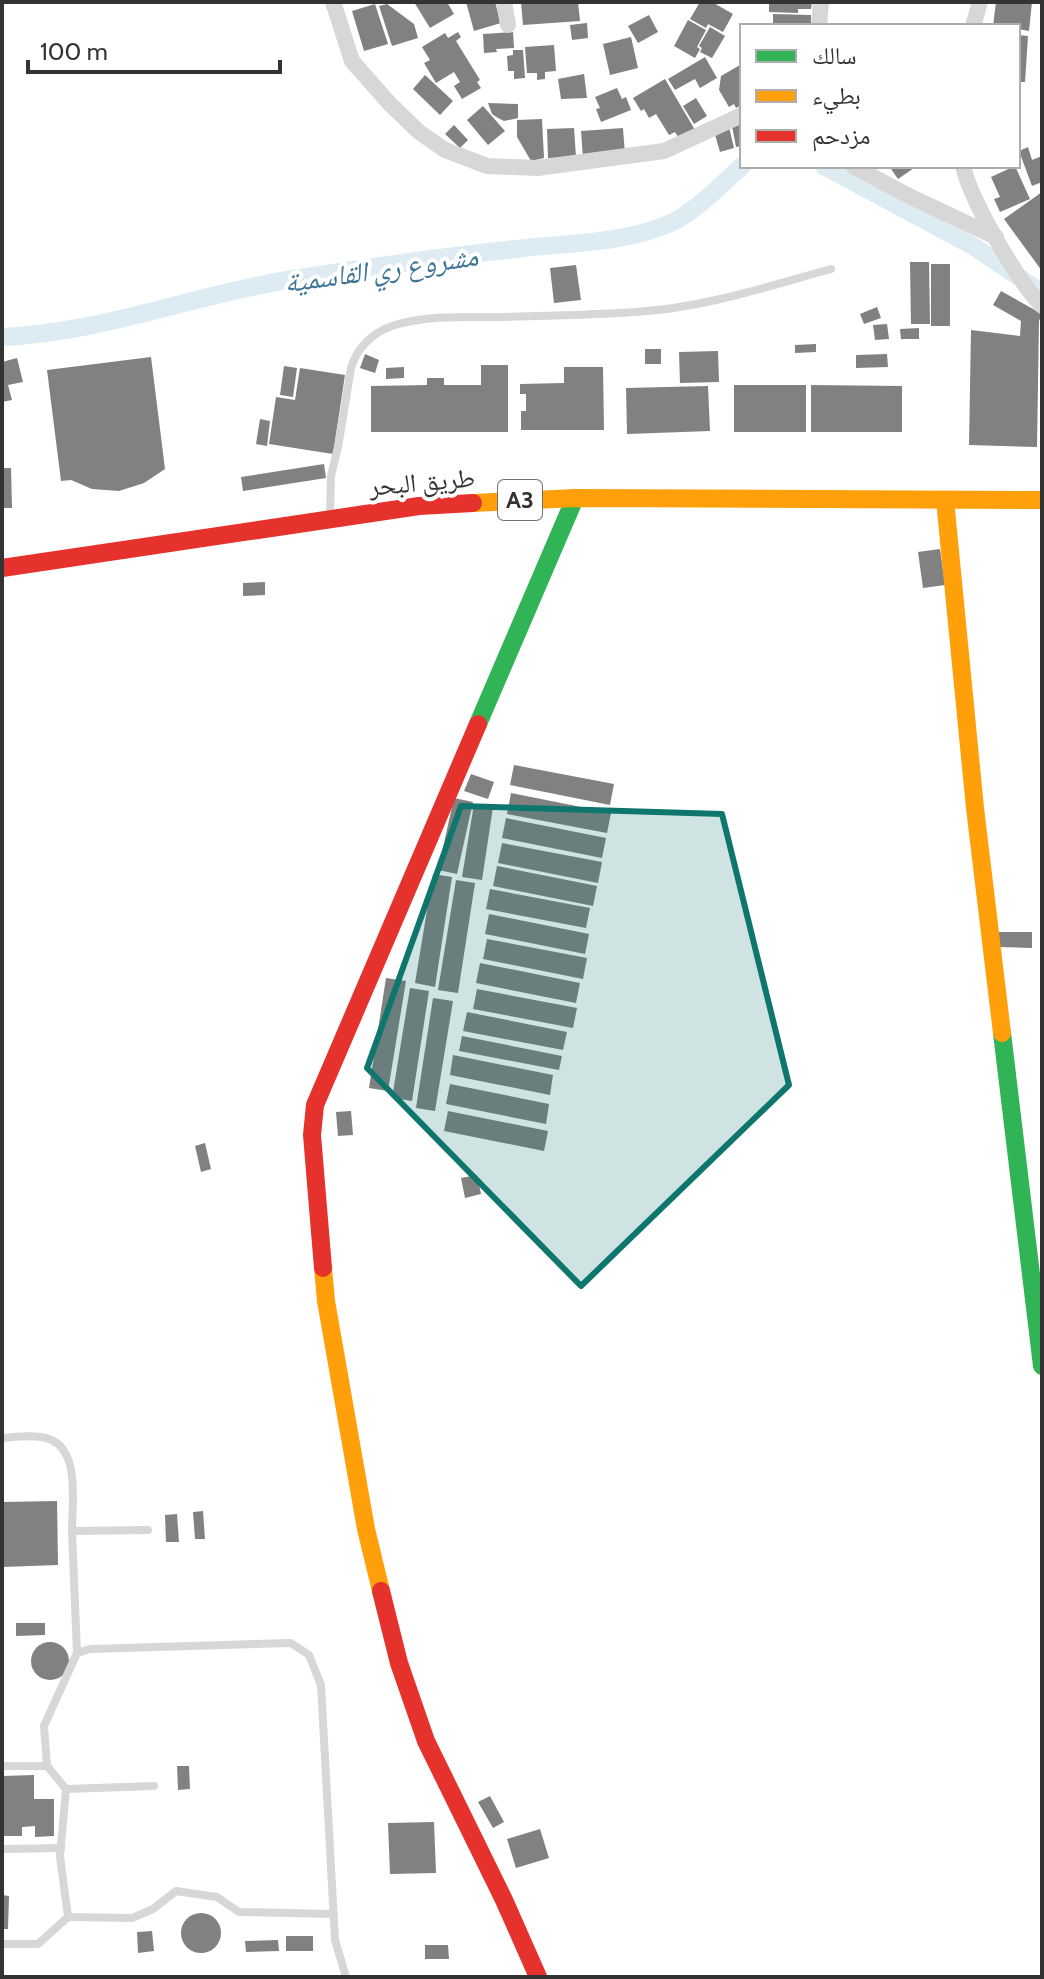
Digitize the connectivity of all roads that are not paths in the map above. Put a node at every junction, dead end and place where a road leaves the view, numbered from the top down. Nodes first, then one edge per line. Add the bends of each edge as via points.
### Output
1 (333, 2) edge
2 (504, 2) edge
3 (821, 2) edge
4 (980, 2) edge
5 (819, 24) edge
6 (974, 24) edge
7 (508, 25) dead end
8 (740, 116) edge
9 (857, 168) edge
10 (964, 168) edge
11 (996, 237) junction
12 (831, 269) dead end
13 (1042, 306) edge
14 (575, 498) junction
15 (945, 500) junction
16 (1042, 500) edge
17 (330, 517) junction
18 (2, 568) edge
19 (1042, 1355) edge
20 (2, 1438) edge
21 (148, 1530) dead end
22 (72, 1531) junction
23 (77, 1653) junction
24 (2, 1766) edge
25 (47, 1766) junction
26 (154, 1786) dead end
27 (66, 1789) junction
28 (61, 1848) junction
29 (2, 1849) edge
30 (333, 1914) junction
31 (68, 1917) junction
32 (2, 1944) edge
33 (346, 1977) edge
34 (538, 1977) edge

1 - 8 street via 352,61 389,103 445,150 487,166 537,168 664,151
2 - 7 street
3 - 5 street
4 - 6 street
9 - 11 street
10 - 11 street
11 - 13 street
12 - 17 lane via 700,305 571,316 469,317 389,327 365,343 351,368 331,476
14 - 15 main road, طريق البحر / A3
14 - 17 main road, طريق البحر / A3 via 419,506
14 - 34 main road via 323,1084 312,1135 326,1301 366,1529 399,1663 426,1741
15 - 16 main road, طريق البحر / A3
15 - 19 main road via 975,808
17 - 18 main road, طريق البحر / A3
20 - 22 lane via 44,1437 60,1446 71,1461
21 - 22 lane
22 - 23 lane
23 - 25 lane via 44,1726
23 - 30 lane via 291,1643 309,1655 321,1685
24 - 25 lane
25 - 27 lane
26 - 27 lane
27 - 28 lane
28 - 29 lane
28 - 31 lane
30 - 31 lane via 239,1912 217,1897 176,1891 132,1918
30 - 33 lane
31 - 32 lane via 38,1944

